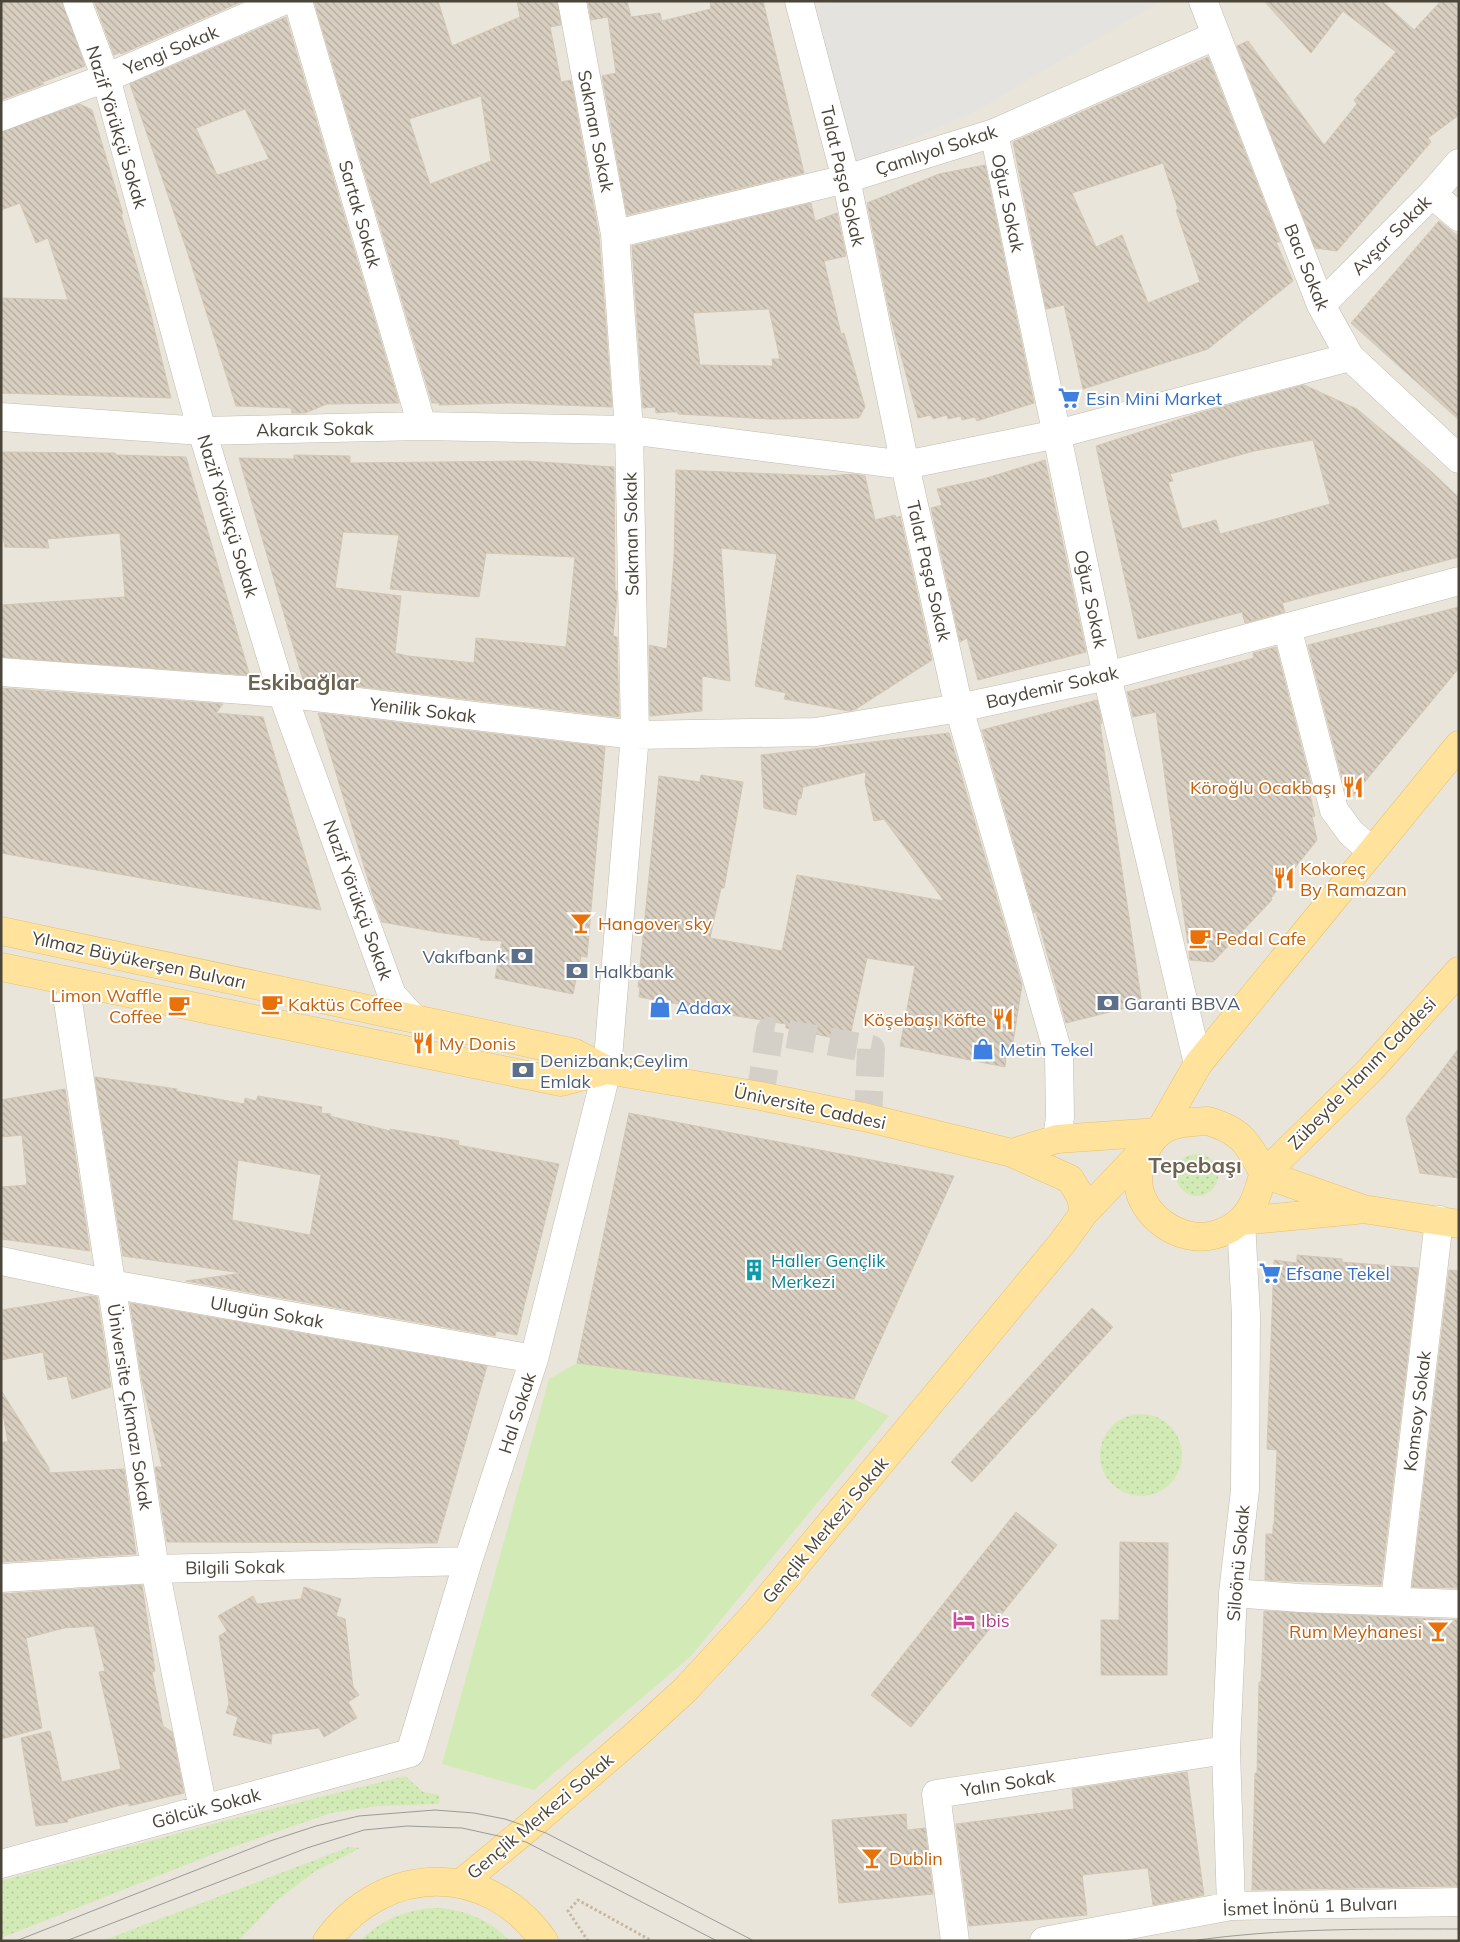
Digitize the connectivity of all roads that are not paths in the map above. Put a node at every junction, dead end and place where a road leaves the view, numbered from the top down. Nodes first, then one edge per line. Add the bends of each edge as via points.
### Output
1 (77, 1) edge
2 (283, 1) edge
3 (298, 1) edge
4 (572, 1) edge
5 (799, 1) edge
6 (1203, 1) edge
7 (1215, 36) junction
8 (106, 78) junction
9 (1, 117) edge
10 (994, 132) junction
11 (1459, 163) edge
12 (846, 180) junction
13 (1432, 194) junction
14 (1459, 217) edge
15 (615, 234) junction
16 (1321, 305) junction
17 (1350, 357) junction
18 (1, 417) edge
19 (422, 426) junction
20 (629, 430) junction
21 (202, 431) junction
22 (1057, 434) junction
23 (1459, 459) edge
24 (905, 465) junction
25 (1459, 581) edge
26 (1287, 627) junction
27 (1, 672) edge
28 (1107, 676) junction
29 (282, 693) junction
30 (959, 708) junction
31 (635, 735) junction
32 (1459, 745) edge
33 (1372, 851) junction
34 (1, 931) edge
35 (1, 967) edge
36 (1459, 971) edge
37 (68, 1002) dead end
38 (412, 1018) junction
39 (1198, 1064) junction
40 (607, 1070) junction
41 (1057, 1139) junction
42 (1152, 1141) junction
43 (1012, 1153) junction
44 (1264, 1174) junction
45 (1070, 1179) junction
46 (1109, 1188) junction
47 (1142, 1196) junction
48 (1364, 1209) junction
49 (1084, 1213) junction
50 (1241, 1221) junction
51 (1449, 1222) edge
52 (1, 1261) edge
53 (111, 1284) junction
54 (534, 1359) junction
55 (468, 1561) junction
56 (155, 1569) junction
57 (1, 1578) edge
58 (1233, 1593) junction
59 (1395, 1601) junction
60 (1459, 1604) edge
61 (1226, 1750) junction
62 (410, 1753) joint
63 (202, 1809) junction
64 (1, 1864) edge
65 (460, 1884) junction
66 (1459, 1902) edge
67 (1231, 1906) junction
68 (328, 1936) edge
69 (544, 1941) edge
70 (955, 1941) edge
71 (1044, 1941) edge

1 - 8 street, Nazif Yörükçü Sokak
2 - 8 street, Yengi Sokak
3 - 19 street, Sartak Sokak
4 - 15 street, Sakman Sokak
5 - 12 street, Talat Paşa Sokak
6 - 7 street, Bacı Sokak
7 - 10 street, Çamlıyol Sokak
7 - 16 street, Bacı Sokak
8 - 9 street, Yengi Sokak
8 - 21 street, Nazif Yörükçü Sokak
10 - 12 street, Çamlıyol Sokak
10 - 22 street, Oğuz Sokak
11 - 13 street, Avşar Sokak
12 - 15 street, Çamlıyol Sokak
12 - 24 street, Talat Paşa Sokak
13 - 14 street
13 - 16 street, Avşar Sokak
15 - 20 street, Sakman Sokak
16 - 17 street, Bacı Sokak
17 - 22 street, Akarcık Sokak
17 - 23 street, Bacı Sokak
18 - 21 street, Akarcık Sokak
19 - 20 street, Akarcık Sokak
19 - 21 street, Akarcık Sokak
20 - 24 street, Akarcık Sokak
20 - 31 street, Sakman Sokak
21 - 29 street, Nazif Yörükçü Sokak
22 - 24 street, Akarcık Sokak
22 - 28 street, Oğuz Sokak
24 - 30 street, Talat Paşa Sokak
25 - 26 street, Baydemir Sokak
26 - 28 street, Baydemir Sokak
26 - 33 street via 1334,810 1351,833
27 - 29 street, Yenilik Sokak
28 - 30 street, Baydemir Sokak
28 - 39 street, Oğuz Sokak
29 - 31 street, Yenilik Sokak
29 - 38 street, Nazif Yörükçü Sokak via 392,995
30 - 31 street, Baydemir Sokak via 816,732
30 - 41 street, Talat Paşa Sokak via 1059,1056
31 - 40 street, Sakman Sokak
32 - 33 main road
33 - 39 main road
34 - 38 main road, Yılmaz Büyükerşen Bulvarı
35 - 40 main road, Yılmaz Büyükerşen Bulvarı via 562,1082
36 - 44 main road, Zübeyde Hanım Caddesi via 1371,1069
37 - 53 street, Üniversite Çıkmazı Sokak
38 - 40 main road, Yılmaz Büyükerşen Bulvarı via 575,1053
39 - 42 main road
40 - 43 main road, Üniversite Caddesi via 868,1118
40 - 54 street, Hal Sokak
41 - 42 main road
41 - 43 main road
42 - 44 main road via 1173,1126 1189,1122 1208,1121 1226,1126 1241,1137
42 - 46 main road, Gençlik Merkezi Sokak
42 - 47 main road via 1138,1180
43 - 45 main road
44 - 48 main road
44 - 50 main road via 1252,1206
45 - 46 main road
45 - 49 main road via 1081,1197
46 - 47 main road
46 - 49 main road, Gençlik Merkezi Sokak
47 - 50 main road via 1153,1214 1168,1228 1185,1236 1205,1237 1225,1232
48 - 50 main road
48 - 51 main road
49 - 65 main road, Gençlik Merkezi Sokak via 794,1567 685,1690
50 - 58 street, Siloönü Sokak via 1246,1316 1245,1490
51 - 59 street, Komsoy Sokak
52 - 53 street, Ulugün Sokak
53 - 54 street, Ulugün Sokak
53 - 56 street, Üniversite Çıkmazı Sokak
54 - 55 street, Hal Sokak
55 - 56 street, Bilgili Sokak
55 - 62 street, Hal Sokak
56 - 57 street, Bilgili Sokak
56 - 63 street, Üniversite Çıkmazı Sokak
58 - 59 street
58 - 61 street, Siloönü Sokak
59 - 60 street
61 - 67 street, Siloönü Sokak
61 - 70 street, Yalın Sokak via 936,1794
62 - 63 street, Gölcük Sokak
63 - 64 street, Gölcük Sokak
65 - 68 main road via 426,1882 392,1889 348,1915
65 - 69 main road via 478,1888 509,1904
66 - 67 street, İsmet İnönü 1 Bulvarı
67 - 71 street, İsmet İnönü 1 Bulvarı

